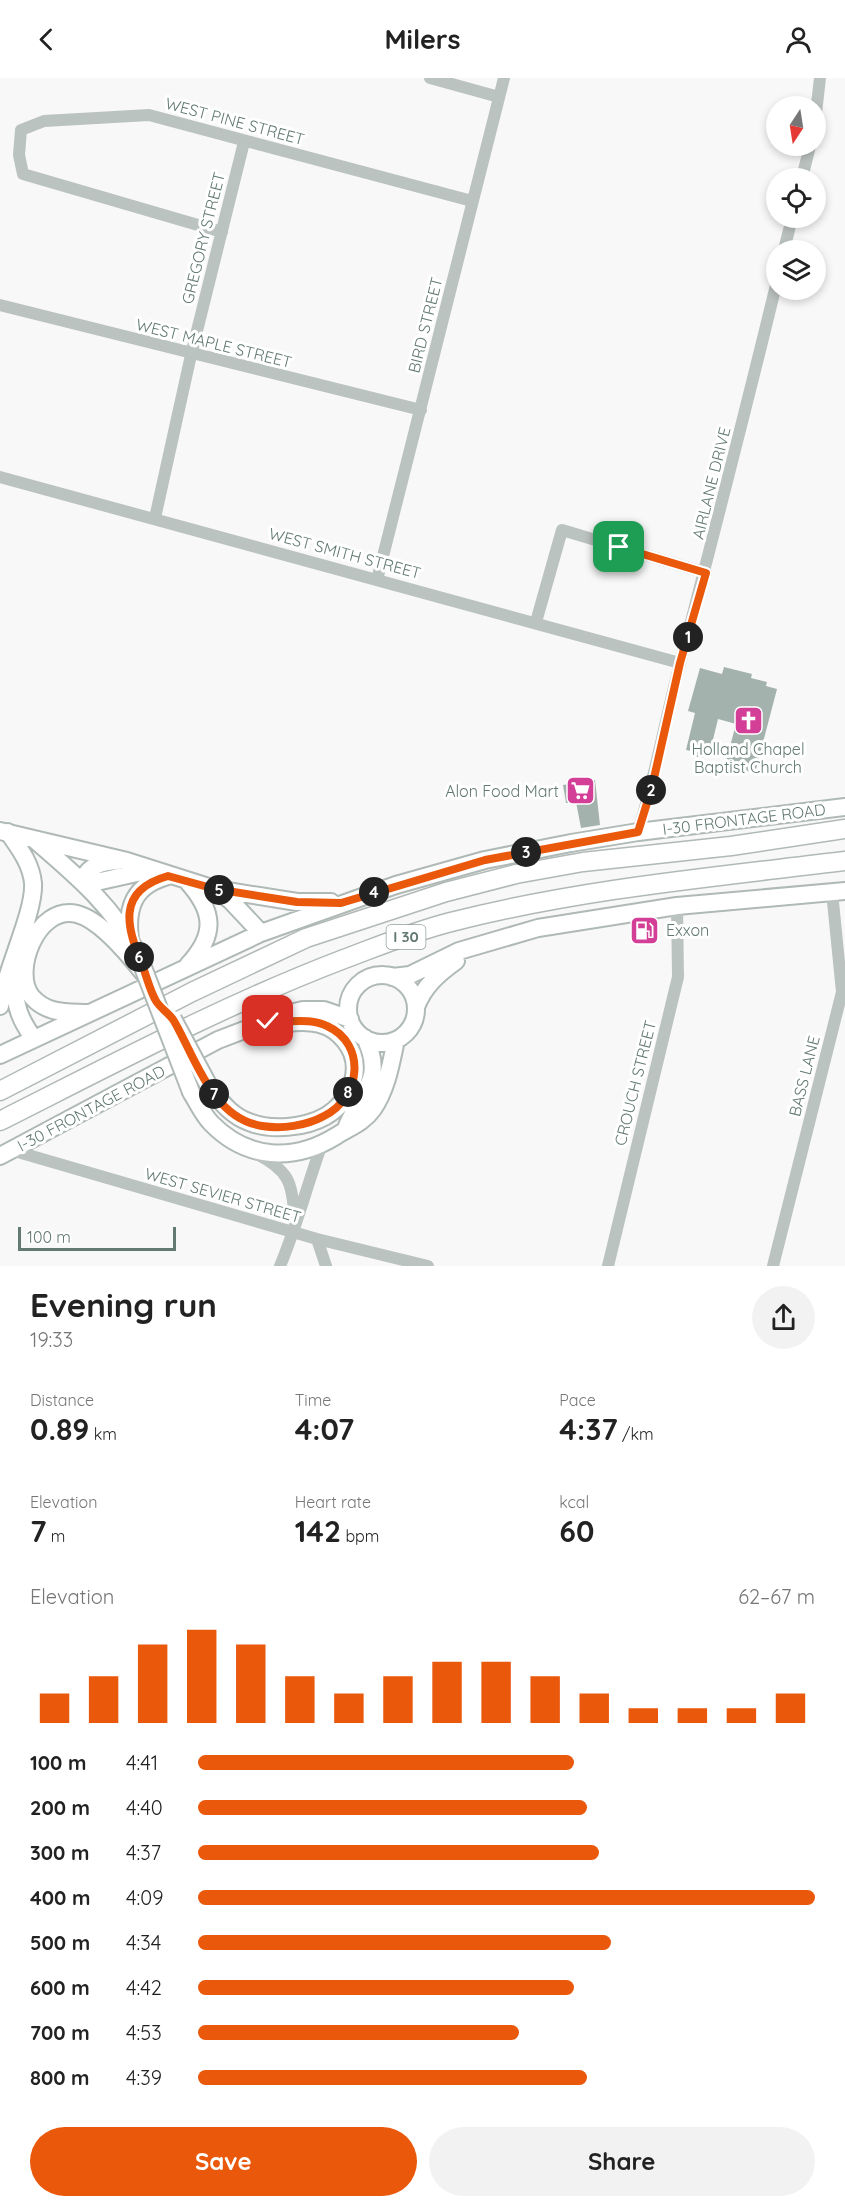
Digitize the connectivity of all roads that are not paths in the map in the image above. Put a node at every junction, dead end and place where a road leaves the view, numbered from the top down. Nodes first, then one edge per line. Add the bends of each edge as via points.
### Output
1 (430, 78) edge
2 (504, 78) edge
3 (820, 78) edge
4 (818, 96) edge
5 (499, 97) junction
6 (244, 142) junction
7 (472, 201) junction
8 (222, 232) junction
9 (772, 300) edge
10 (0, 305) edge
11 (191, 355) junction
12 (421, 410) junction
13 (0, 477) edge
14 (155, 518) junction
15 (706, 573) junction
16 (377, 580) junction
17 (536, 622) junction
18 (680, 663) junction
19 (845, 807) edge
20 (845, 829) edge
21 (4, 832) edge
22 (638, 832) junction
23 (35, 839) junction
24 (127, 861) junction
25 (845, 861) edge
26 (161, 872) junction
27 (82, 880) junction
28 (187, 880) junction
29 (215, 889) junction
30 (838, 891) edge
31 (341, 903) junction
32 (676, 906) junction
33 (261, 933) junction
34 (130, 940) junction
35 (467, 950) junction
36 (9, 968) junction
37 (186, 968) junction
38 (146, 975) junction
39 (392, 976) junction
40 (157, 1002) junction
41 (0, 1006) edge
42 (416, 1007) junction
43 (91, 1013) junction
44 (350, 1019) junction
45 (268, 1021) junction
46 (365, 1038) junction
47 (34, 1039) junction
48 (396, 1040) junction
49 (0, 1055) edge
50 (0, 1091) edge
51 (0, 1120) edge
52 (345, 1130) junction
53 (322, 1144) junction
54 (248, 1149) junction
55 (5, 1153) edge
56 (294, 1232) junction
57 (317, 1239) junction
58 (280, 1266) edge
59 (326, 1266) edge
60 (429, 1266) edge
61 (608, 1266) edge
62 (773, 1266) edge

1 - 5 street
2 - 5 street, BIRD STREET
3 - 4 street
5 - 7 street, BIRD STREET
6 - 7 street, WEST PINE STREET
6 - 8 street, GREGORY STREET
6 - 8 street, WEST PINE STREET via 149,114 44,122 21,130 19,155 23,174
7 - 12 street, BIRD STREET
8 - 11 street, GREGORY STREET
9 - 15 street, AIRLANE DRIVE
10 - 11 street, WEST MAPLE STREET
11 - 12 street, WEST MAPLE STREET
11 - 14 street, GREGORY STREET
12 - 16 street, BIRD STREET
13 - 14 street, WEST SMITH STREET
14 - 16 street, WEST SMITH STREET
15 - 17 street via 562,530
15 - 18 street, AIRLANE DRIVE
16 - 17 street, WEST SMITH STREET
17 - 18 street, WEST SMITH STREET
18 - 22 street, AIRLANE DRIVE
19 - 22 main road, I-30 FRONTAGE ROAD
20 - 50 highway, I 30 via 583,862 447,892 306,938
21 - 23 main road
21 - 36 main road via 26,860 33,884
22 - 31 main road, I-30 FRONTAGE ROAD via 485,860
23 - 24 main road
23 - 27 main road
24 - 26 main road
24 - 27 main road via 101,862 88,870
25 - 51 highway, I 30 via 656,884 450,922 370,949 238,1003
26 - 27 main road
26 - 28 main road
26 - 34 main road via 134,900 128,917
27 - 34 main road via 102,900
28 - 29 main road
28 - 37 main road via 202,900 209,923 204,945
29 - 31 main road via 297,902
29 - 33 main road
30 - 32 main road
30 - 62 street, BASS LANE via 842,992
31 - 33 main road, I-30 FRONTAGE ROAD
32 - 35 main road via 538,928
32 - 61 street, CROUCH STREET via 678,977
33 - 37 main road, I-30 FRONTAGE ROAD
34 - 38 main road, bridge
35 - 39 main road via 410,975
35 - 42 main road via 423,990
36 - 41 main road
36 - 47 main road via 14,1000
37 - 43 main road, I-30 FRONTAGE ROAD
38 - 40 main road, bridge
38 - 43 main road via 112,937 86,919 76,914 50,917 36,931 28,950 25,976 30,996 52,1012
39 - 42 main road via 411,991
39 - 44 main road via 376,976 355,988 349,1003
40 - 45 main road, bridge via 174,1020 211,1090 237,1116 262,1126 285,1127 325,1116 341,1103 352,1086 355,1073 350,1048 339,1033 326,1025
40 - 54 main road, bridge via 191,1092 209,1122
42 - 48 main road via 409,1030
43 - 47 main road, I-30 FRONTAGE ROAD
44 - 45 main road, I-30 FRONTAGE ROAD via 313,1009
44 - 46 main road
45 - 55 main road, I-30 FRONTAGE ROAD via 218,1040
46 - 48 main road via 380,1042
46 - 52 main road via 374,1069 372,1081
47 - 49 main road, I-30 FRONTAGE ROAD
48 - 52 main road via 385,1086 373,1109 356,1126
52 - 53 main road
53 - 54 main road via 288,1155
53 - 56 street
54 - 56 street via 278,1166 287,1176
55 - 56 street, WEST SEVIER STREET
56 - 57 street, WEST SEVIER STREET
56 - 58 street
57 - 59 street
57 - 60 street, WEST SEVIER STREET

